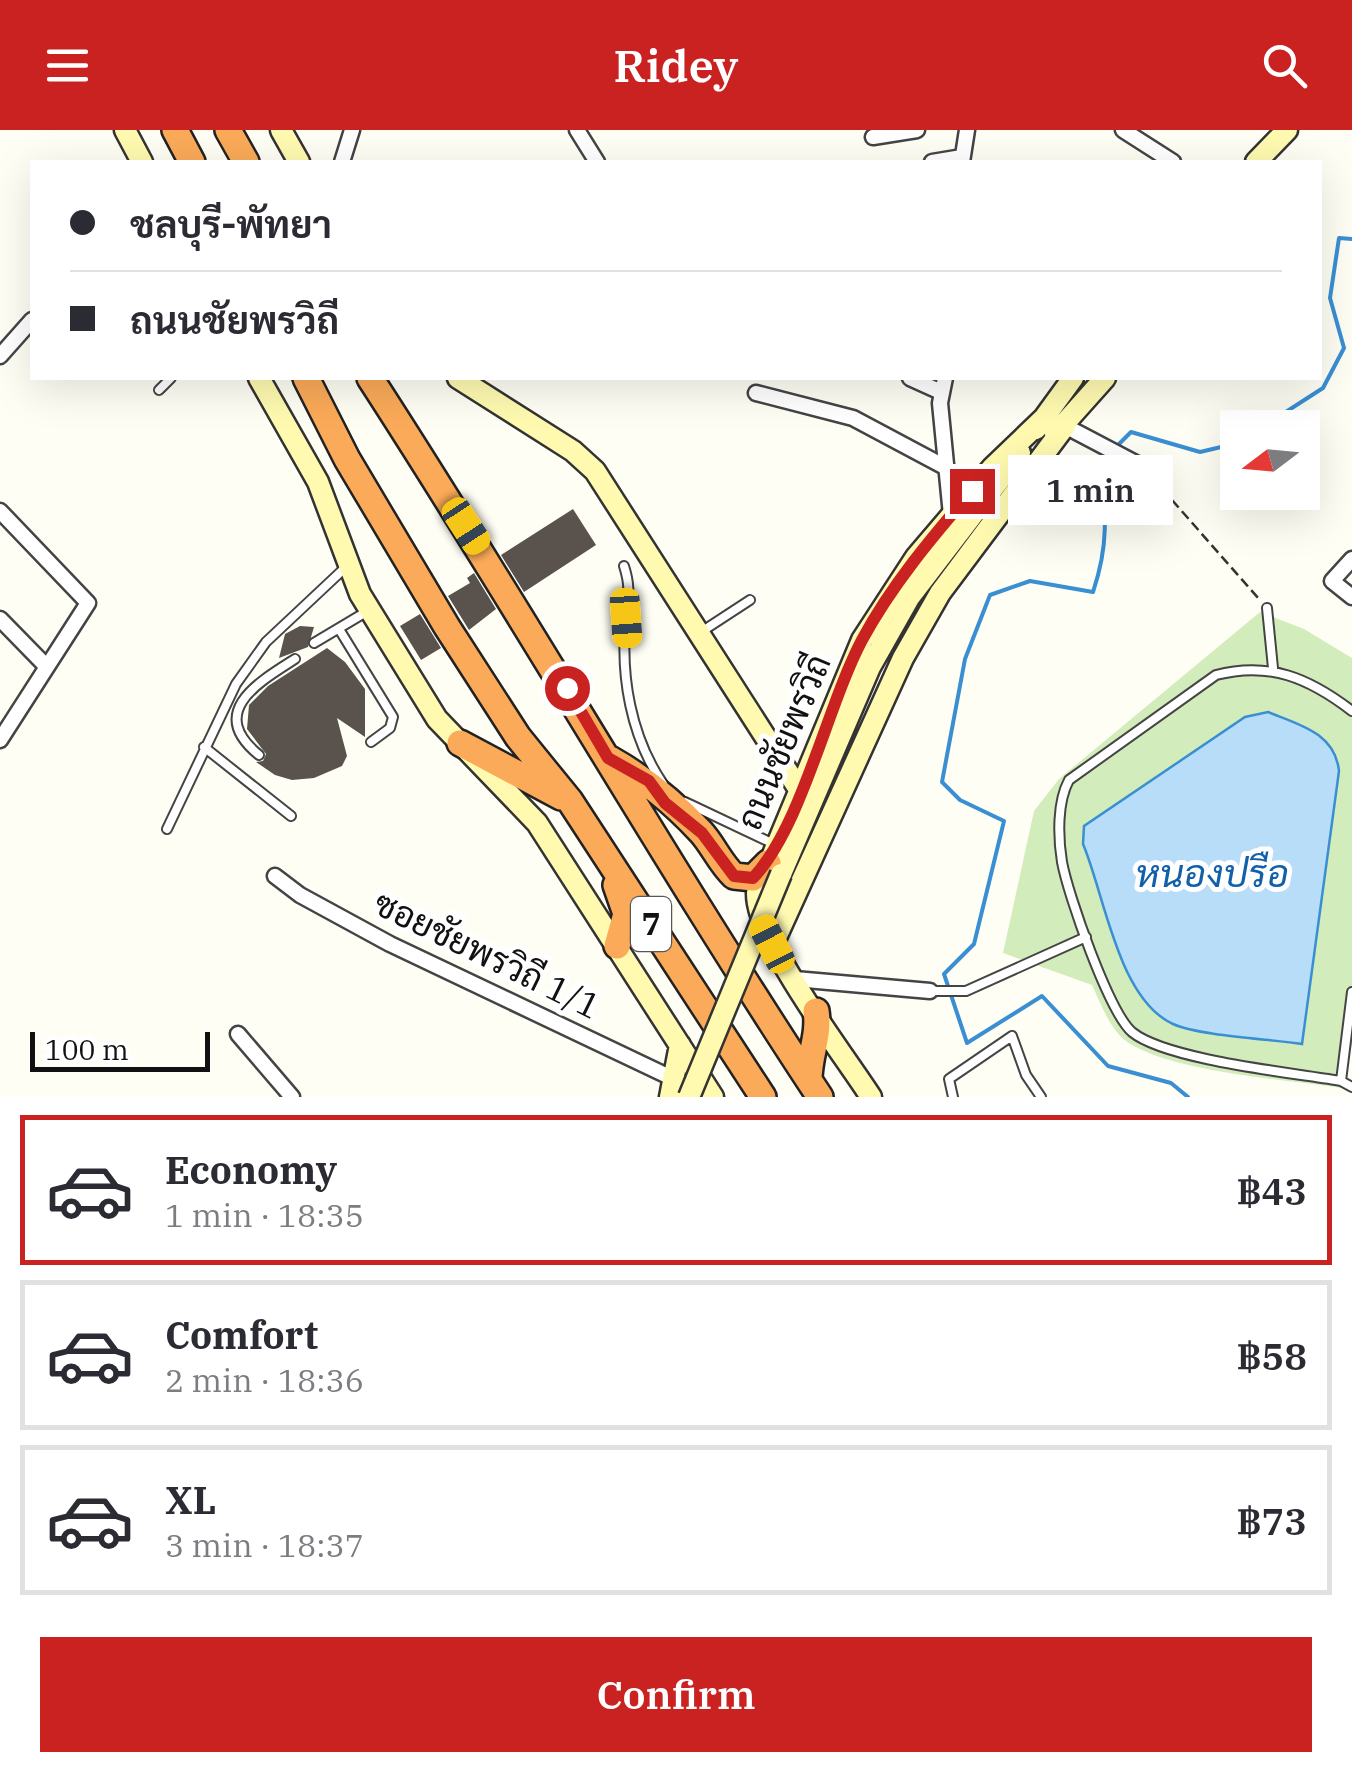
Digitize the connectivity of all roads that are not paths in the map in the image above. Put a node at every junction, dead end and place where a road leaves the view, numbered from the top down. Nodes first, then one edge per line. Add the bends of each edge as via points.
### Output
1 (126, 130) edge
2 (175, 130) edge
3 (228, 130) edge
4 (281, 130) edge
5 (352, 130) edge
6 (577, 130) edge
7 (917, 130) edge
8 (967, 130) edge
9 (1124, 130) edge
10 (1286, 130) edge
11 (872, 137) dead end
12 (141, 160) edge
13 (191, 160) edge
14 (245, 160) edge
15 (297, 160) edge
16 (343, 160) edge
17 (596, 160) edge
18 (962, 160) edge
19 (1170, 160) edge
20 (1258, 160) edge
21 (30, 322) edge
22 (0, 356) edge
23 (169, 380) edge
24 (260, 380) edge
25 (307, 380) edge
26 (371, 380) edge
27 (461, 380) edge
28 (1071, 380) edge
29 (1103, 380) edge
30 (943, 385) edge
31 (159, 390) dead end
32 (756, 393) dead end
33 (1042, 419) junction
34 (1064, 426) junction
35 (945, 467) junction
36 (1004, 477) junction
37 (1163, 489) road end
38 (0, 511) edge
39 (951, 515) junction
40 (1352, 559) edge
41 (349, 564) junction
42 (624, 566) dead end
43 (1352, 597) edge
44 (750, 600) dead end
45 (1267, 608) road end
46 (370, 610) junction
47 (0, 619) edge
48 (339, 629) junction
49 (701, 632) junction
50 (314, 643) dead end
51 (295, 659) dead end
52 (46, 666) junction
53 (1273, 668) junction
54 (236, 684) junction
55 (247, 690) junction
56 (1352, 711) edge
57 (3, 729) edge
58 (371, 742) dead end
59 (460, 743) junction
60 (204, 747) junction
61 (259, 756) dead end
62 (608, 758) junction
63 (800, 791) junction
64 (570, 802) junction
65 (290, 816) dead end
66 (166, 829) dead end
67 (605, 855) junction
68 (775, 861) junction
69 (275, 876) dead end
70 (1086, 937) junction
71 (772, 944) junction
72 (617, 946) junction
73 (795, 979) junction
74 (930, 991) joint
75 (1352, 992) edge
76 (816, 1010) junction
77 (238, 1034) dead end
78 (680, 1046) junction
79 (1341, 1081) junction
80 (1352, 1087) edge
81 (814, 1089) edge
82 (678, 1091) edge
83 (292, 1097) edge
84 (713, 1097) edge
85 (763, 1097) edge
86 (871, 1097) edge
87 (953, 1097) edge
88 (1041, 1097) edge

1 - 12 main road
2 - 13 highway
3 - 14 highway
4 - 15 main road
5 - 16 street
6 - 17 street
7 - 11 street
8 - 18 street
9 - 19 street
10 - 20 main road
21 - 22 street
23 - 31 lane
24 - 41 main road via 318,482
25 - 64 highway, 7 via 447,627 518,737
26 - 62 highway, 7
27 - 49 main road via 594,471
28 - 33 main road, ถนนชัยพรวิถี
29 - 34 main road, ถนนชัยพรวิถี
30 - 35 street
32 - 35 street via 853,418
33 - 36 main road, ถนนชัยพรวิถี
33 - 39 main road, ถนนชัยพรวิถี
34 - 36 main road, ถนนชัยพรวิถี
34 - 37 street via 1136,463
34 - 71 main road, ถนนชัยพรวิถี via 921,625
35 - 39 street
36 - 68 main road, ถนนชัยพรวิถี via 930,568 870,667
38 - 52 street via 88,603
39 - 63 main road, ถนนชัยพรวิถี via 862,640
40 - 43 street via 1332,582
41 - 46 main road
41 - 54 lane via 266,642
42 - 68 lane via 631,586 626,618 639,745 676,796
44 - 49 lane
45 - 53 lane
46 - 48 lane
46 - 59 main road via 437,719
47 - 52 street
48 - 50 lane
48 - 58 lane via 393,718
49 - 63 main road
51 - 55 lane
52 - 57 street
53 - 56 lane
53 - 70 lane via 1216,674 1069,780 1060,796 1062,862
54 - 55 lane
54 - 60 lane
55 - 61 lane via 238,722
59 - 64 highway
59 - 72 main road via 536,824
60 - 65 lane
60 - 66 lane
62 - 68 highway via 649,781 734,876 753,878
62 - 81 highway, 7
63 - 68 main road, ถนนชัยพรวิถี
64 - 67 highway, 7
67 - 72 highway via 626,914
67 - 85 highway, 7
68 - 71 main road, ถนนชัยพรวิถี via 757,893 756,913
68 - 82 main road, ถนนชัยพรวิถี, bridge
69 - 82 street, ซอยชัยพรวิถี 1/1 via 300,896
70 - 74 lane via 966,991
70 - 79 lane via 1116,1011 1133,1033 1188,1054
71 - 73 main road
72 - 78 main road
73 - 74 street
73 - 76 main road
75 - 79 lane
76 - 81 highway via 819,1030 809,1057
76 - 86 main road
77 - 83 street
78 - 82 main road
78 - 84 main road
79 - 80 lane
87 - 88 lane via 948,1078 1012,1036

